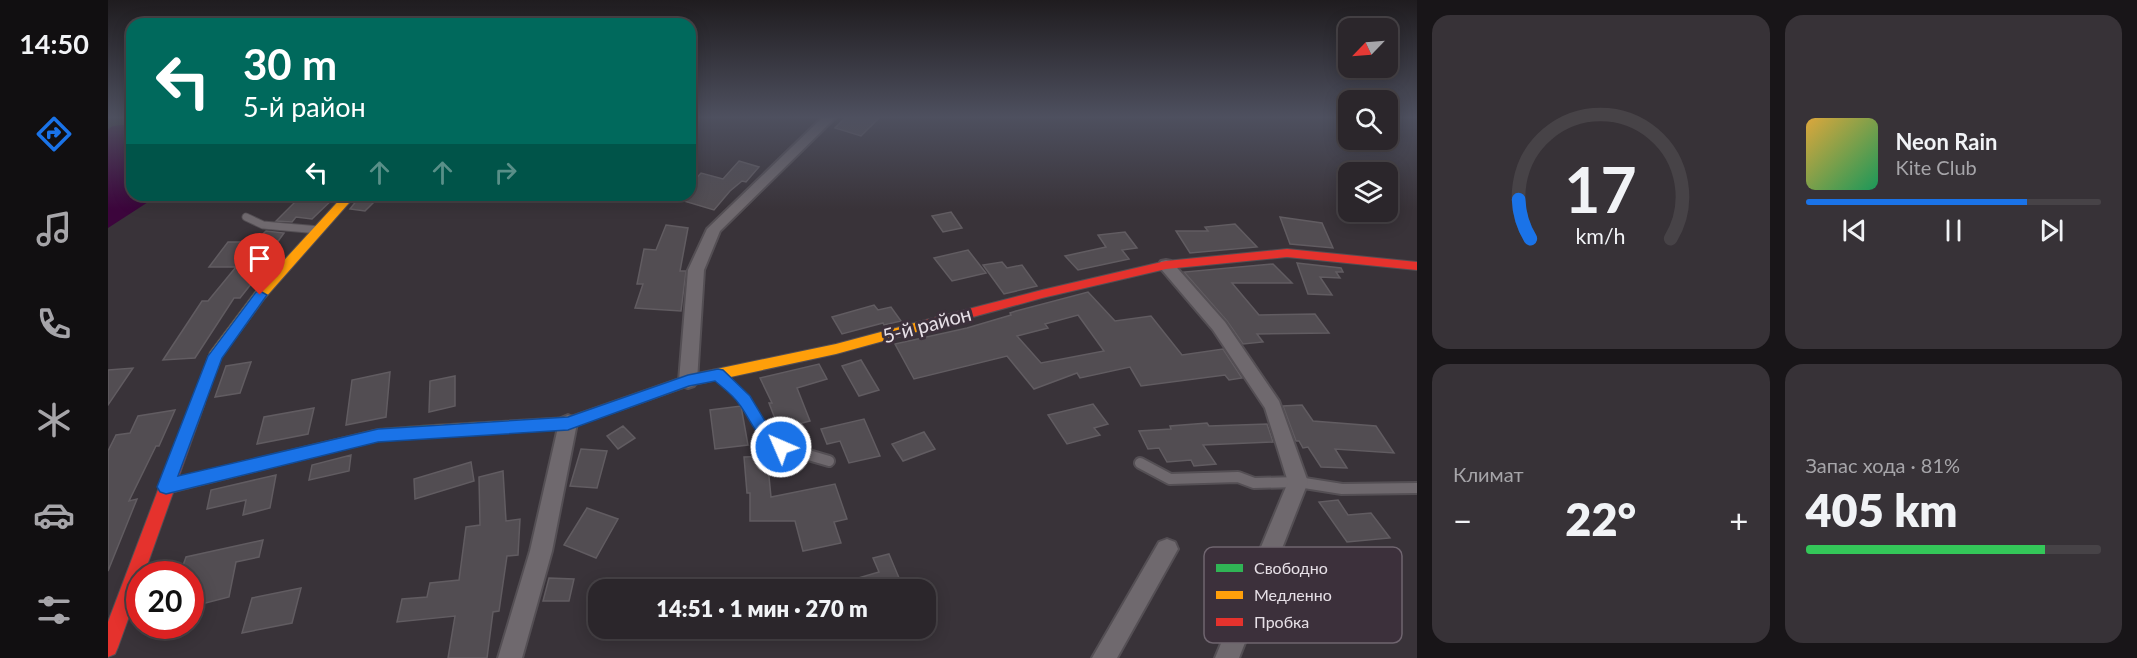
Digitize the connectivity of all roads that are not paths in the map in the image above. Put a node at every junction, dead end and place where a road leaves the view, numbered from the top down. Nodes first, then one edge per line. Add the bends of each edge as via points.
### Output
1 (798, 148) edge
2 (345, 201) edge
3 (246, 217) dead end
4 (320, 230) junction
5 (1166, 265) junction
6 (1417, 266) edge
7 (718, 374) junction
8 (688, 381) junction
9 (568, 423) junction
10 (829, 461) dead end
11 (1140, 463) dead end
12 (1298, 482) junction
13 (166, 487) junction
14 (1417, 488) edge
15 (1272, 547) edge
16 (1167, 549) dead end
17 (1233, 643) edge
18 (108, 647) edge
19 (510, 658) edge
20 (1104, 658) edge
21 (1227, 658) edge

1 - 8 street via 714,229 696,270
2 - 4 street
3 - 4 lane via 263,225
4 - 13 street via 260,295 216,356
5 - 6 street, 5-й район via 1287,253
5 - 7 street, 5-й район via 836,349
5 - 12 street via 1219,326 1273,406
7 - 8 street, 5-й район
7 - 10 lane via 745,400 763,430 781,447
8 - 9 street, 5-й район
9 - 13 street, 5-й район via 378,435
9 - 19 street via 541,551
11 - 12 lane via 1170,479 1238,477 1254,483
12 - 14 lane via 1342,489
12 - 15 street
13 - 18 street
16 - 20 street
17 - 21 street

